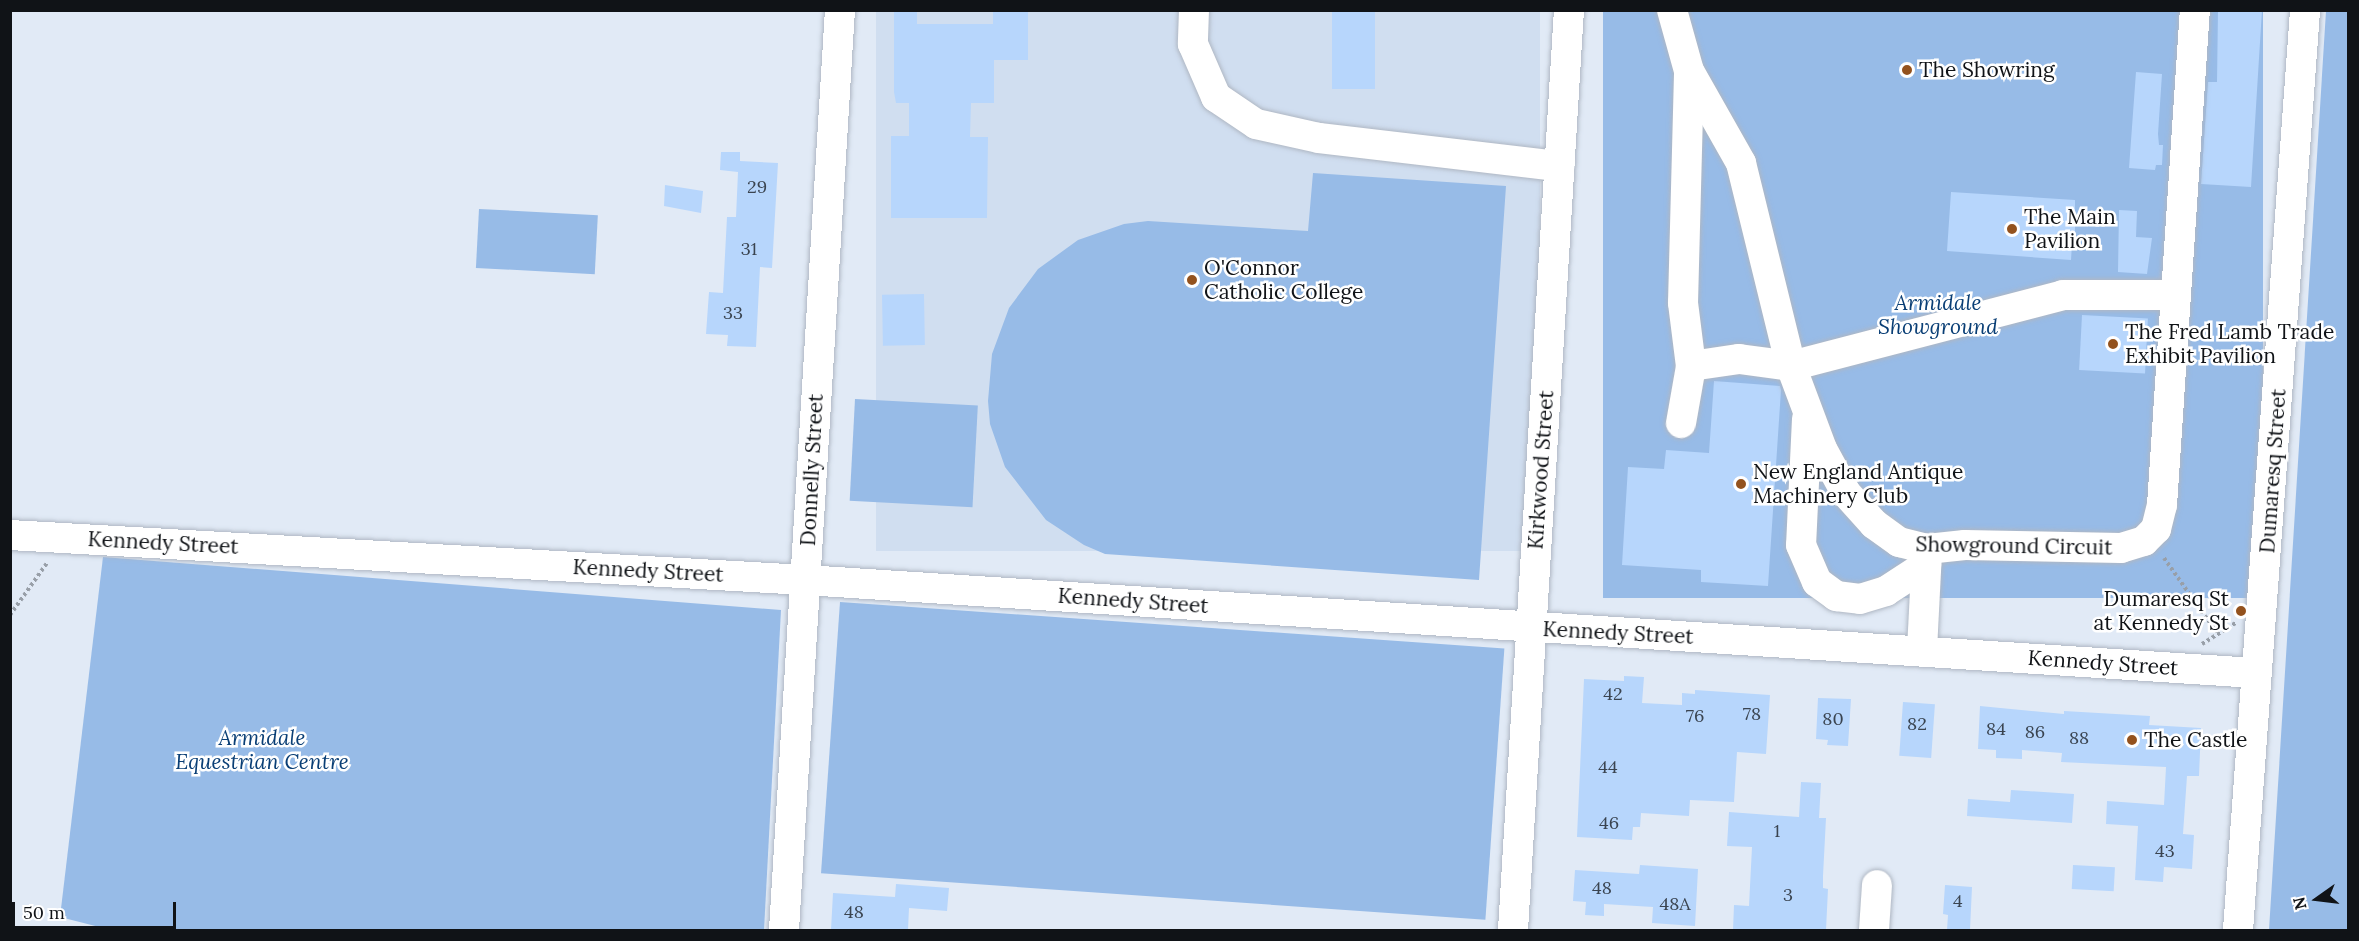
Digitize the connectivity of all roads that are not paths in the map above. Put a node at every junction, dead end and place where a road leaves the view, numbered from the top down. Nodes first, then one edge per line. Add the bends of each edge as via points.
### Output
1 (840, 10) edge
2 (1194, 10) edge
3 (1569, 10) edge
4 (1672, 10) edge
5 (2195, 10) edge
6 (2305, 10) edge
7 (1689, 71) junction
8 (1559, 166) junction
9 (2176, 295) junction
10 (1691, 366) junction
11 (1791, 366) junction
12 (1807, 415) junction
13 (1681, 423) dead end
14 (10, 535) edge
15 (1927, 557) junction
16 (805, 580) junction
17 (1531, 627) junction
18 (1922, 650) junction
19 (2255, 673) junction
20 (1877, 885) dead end
21 (784, 930) edge
22 (1513, 930) edge
23 (1874, 930) edge
24 (2238, 930) edge

1 - 16 street, Donnelly Street
2 - 8 street via 1193,44 1216,97 1256,124 1319,138
3 - 8 street, Kirkwood Street
4 - 7 street, Showground Circuit
5 - 9 street
6 - 19 street, Dumaresq Street via 2262,626
7 - 10 street via 1683,303
7 - 11 street, Showground Circuit via 1741,163
8 - 17 street, Kirkwood Street
9 - 11 street via 2062,295
9 - 15 street, Showground Circuit via 2162,505 2150,537 2121,548 1965,545
10 - 11 street via 1739,359
10 - 13 street
11 - 12 street, Showground Circuit
12 - 15 street, Showground Circuit via 1834,473 1861,511 1899,542
12 - 15 street via 1801,545 1817,582 1836,596 1860,599 1886,591
14 - 16 street, Kennedy Street
15 - 18 street
16 - 17 street, Kennedy Street
16 - 21 street, Donnelly Street
17 - 18 street, Kennedy Street
17 - 22 street, Kirkwood Street
18 - 19 street, Kennedy Street
19 - 24 street, Dumaresq Street
20 - 23 street

